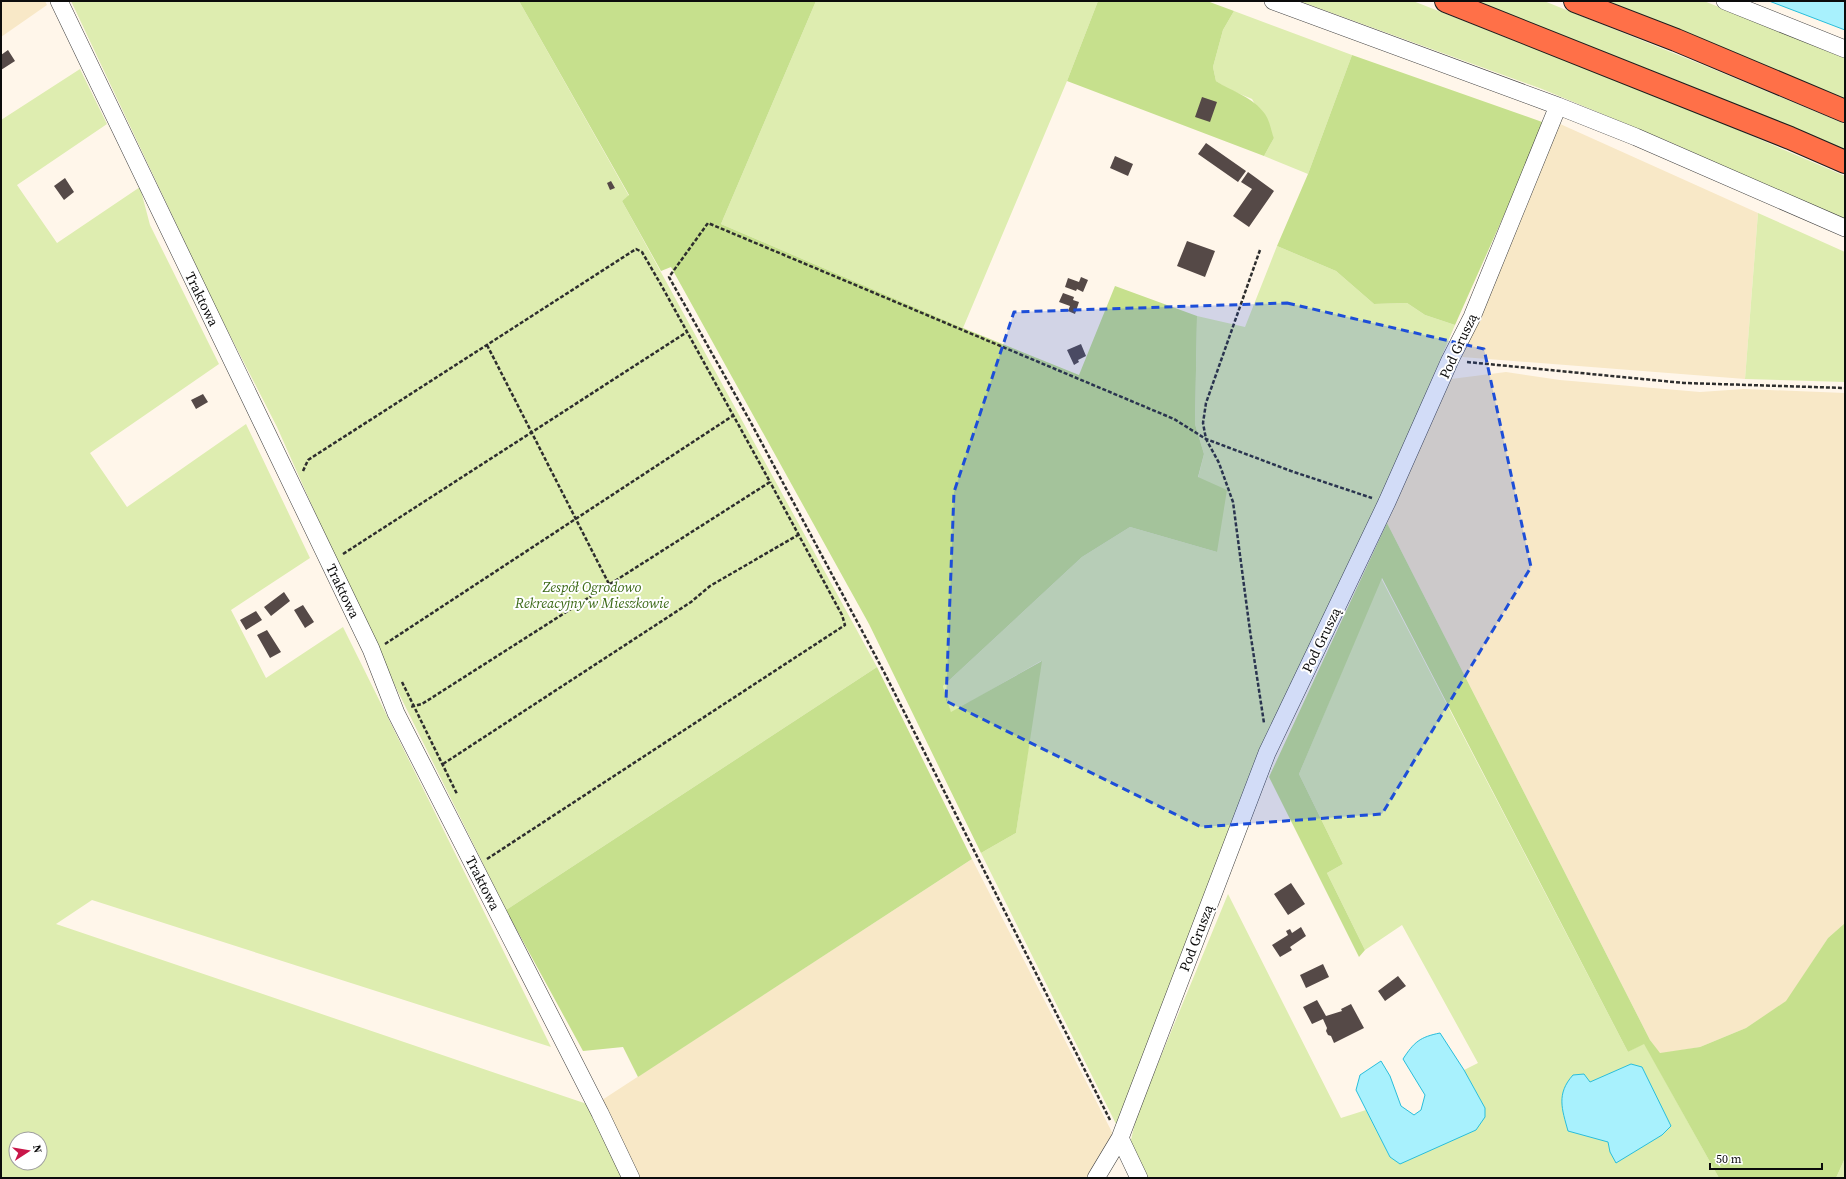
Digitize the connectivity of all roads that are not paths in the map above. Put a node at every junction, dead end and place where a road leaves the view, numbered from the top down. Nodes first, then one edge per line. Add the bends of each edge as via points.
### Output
1 (59, 1) edge
2 (1274, 1) edge
3 (1446, 1) edge
4 (1575, 1) edge
5 (1725, 1) edge
6 (1845, 49) edge
7 (1558, 106) junction
8 (1845, 111) edge
9 (1845, 162) edge
10 (1845, 228) edge
11 (1120, 1138) junction
12 (631, 1178) edge
13 (1096, 1178) edge
14 (1139, 1178) edge

1 - 12 street, Traktowa via 371,649 396,713
2 - 7 street
3 - 9 highway
4 - 8 highway
5 - 6 street
7 - 10 street
7 - 11 street, Pod Gruszą via 1472,317 1267,753
11 - 13 street, Pod Gruszą
11 - 14 street

